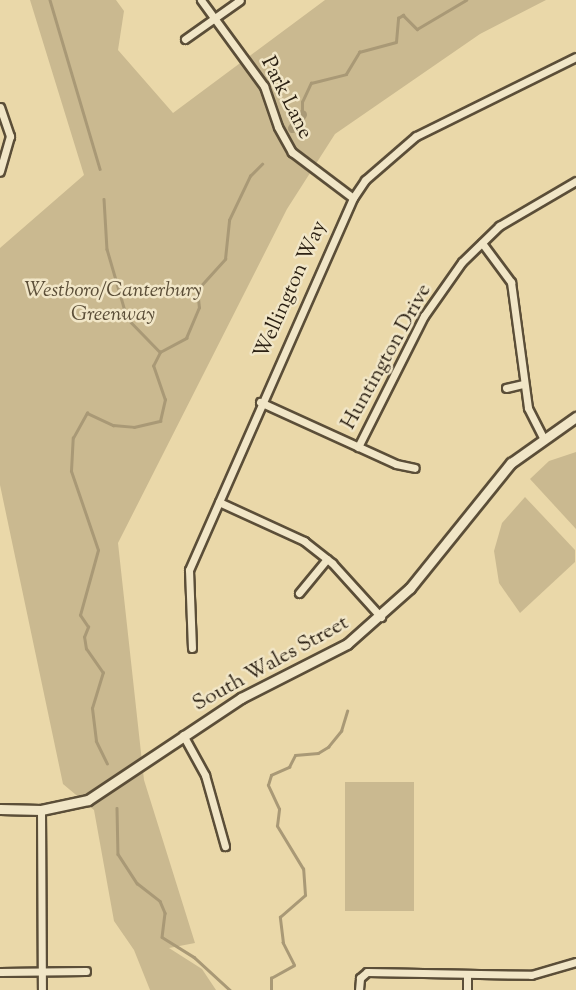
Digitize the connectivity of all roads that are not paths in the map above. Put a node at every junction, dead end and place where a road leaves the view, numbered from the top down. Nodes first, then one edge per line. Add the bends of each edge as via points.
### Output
1 (201, 0) edge
2 (240, 0) edge
3 (216, 19) junction
4 (185, 39) dead end
5 (576, 57) edge
6 (0, 107) edge
7 (0, 172) edge
8 (576, 181) edge
9 (353, 198) junction
10 (482, 243) junction
11 (524, 384) junction
12 (506, 388) dead end
13 (260, 402) junction
14 (576, 417) edge
15 (543, 437) junction
16 (358, 447) junction
17 (415, 468) dead end
18 (219, 502) junction
19 (327, 559) junction
20 (299, 593) dead end
21 (381, 617) junction
22 (192, 648) dead end
23 (183, 735) junction
24 (0, 809) edge
25 (41, 810) junction
26 (225, 846) dead end
27 (576, 962) edge
28 (86, 971) dead end
29 (0, 972) edge
30 (42, 972) junction
31 (467, 974) junction
32 (42, 990) edge
33 (359, 990) edge
34 (467, 990) edge

1 - 3 street, Park Lane
2 - 3 street
3 - 4 street
3 - 9 street, Park Lane via 264,86 292,152
5 - 9 street, Wellington Way via 416,136 365,180
6 - 7 street via 10,136
8 - 10 street, Huntington Drive via 549,193
9 - 13 street, Wellington Way
10 - 11 street via 511,282
10 - 16 street, Huntington Drive via 462,262 424,316
11 - 12 street
11 - 15 street via 528,408
13 - 16 street
13 - 18 street, Wellington Way
14 - 15 street, South Wales Street
15 - 21 street, South Wales Street via 511,463 431,564
16 - 17 street
18 - 19 street via 273,523
18 - 22 street, Wellington Way via 189,570
19 - 20 street
19 - 21 street
21 - 23 street, South Wales Street via 327,657 241,698
23 - 25 street, South Wales Street via 104,792 70,807
23 - 26 street via 205,775
24 - 25 street, South Wales Street
25 - 30 street
27 - 31 street via 531,975
28 - 30 street
29 - 30 street
30 - 32 street
31 - 33 street via 367,972 360,978
31 - 34 street

